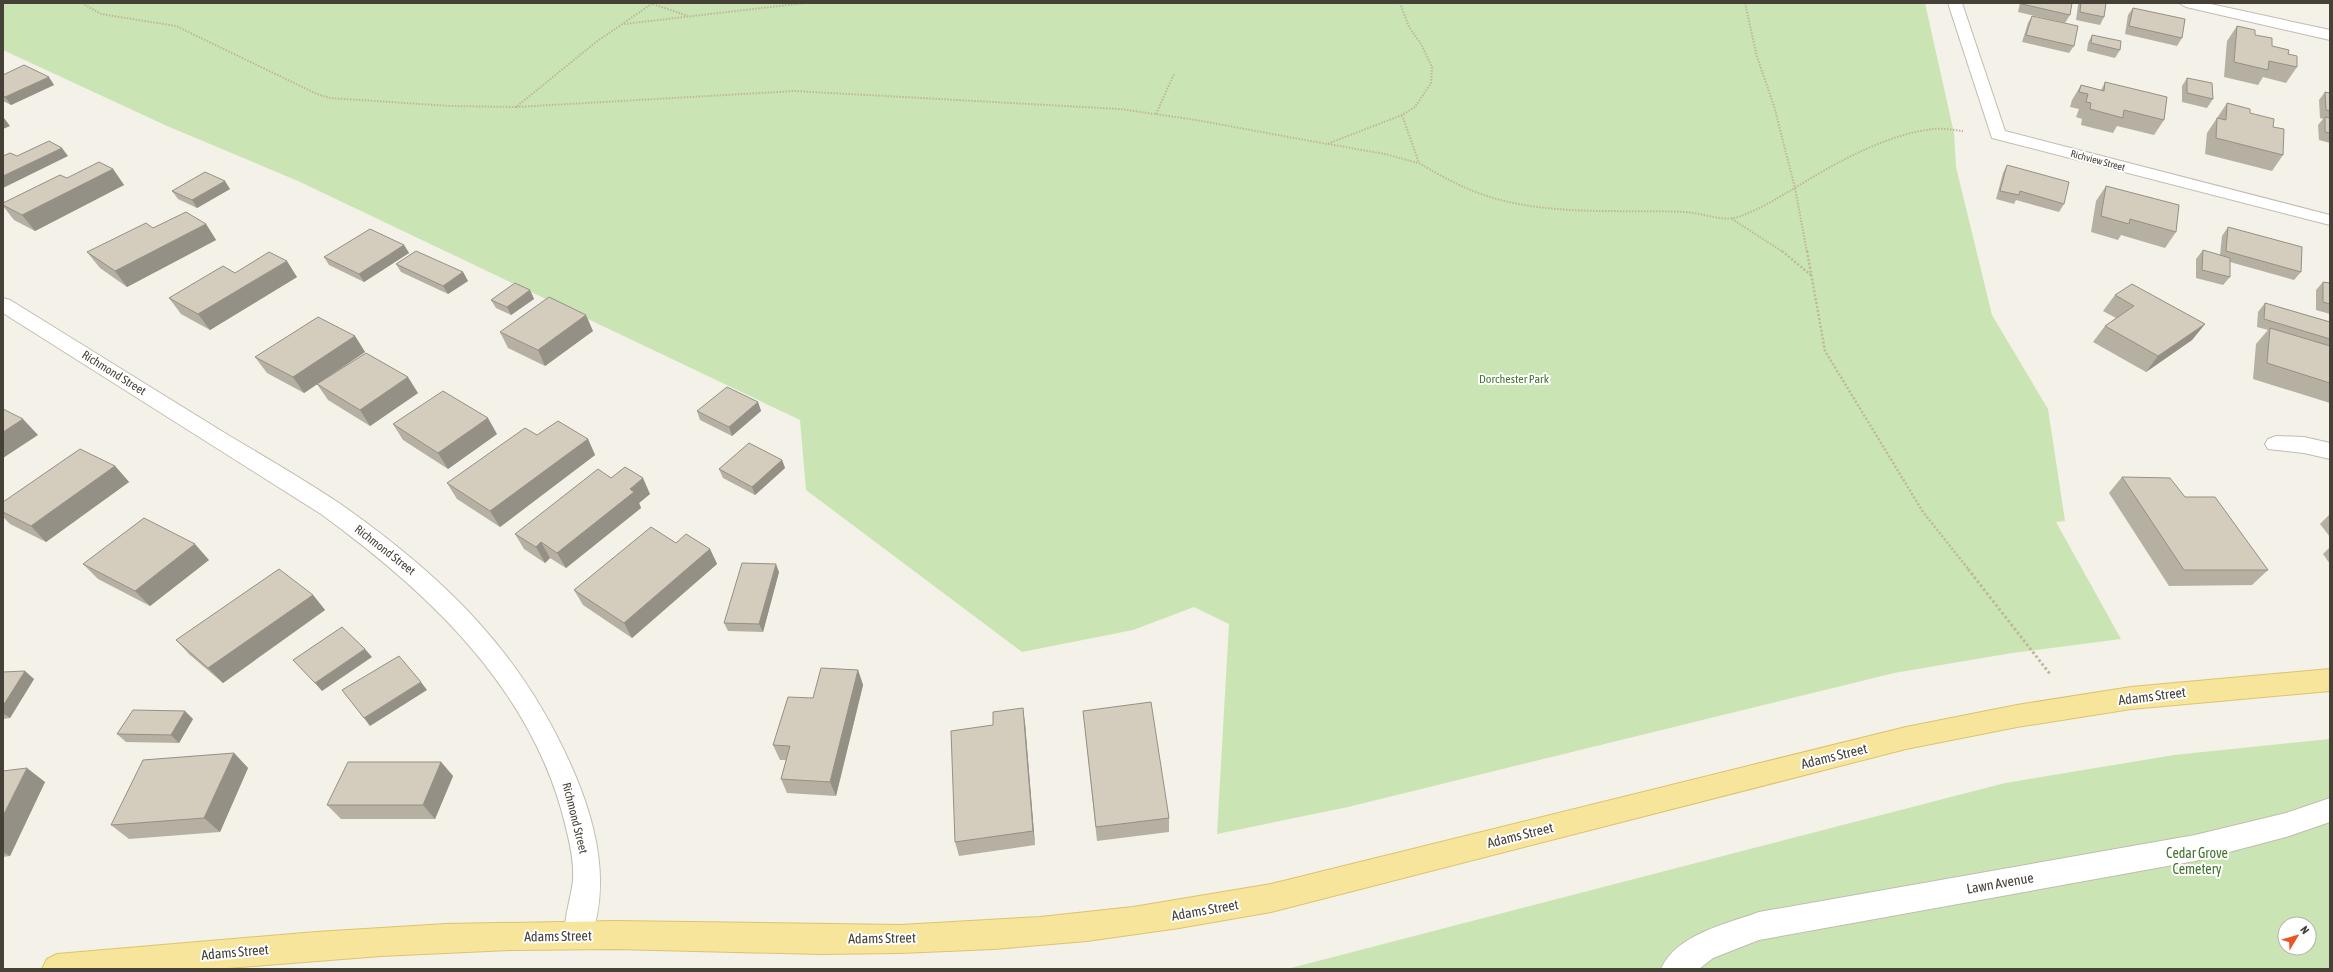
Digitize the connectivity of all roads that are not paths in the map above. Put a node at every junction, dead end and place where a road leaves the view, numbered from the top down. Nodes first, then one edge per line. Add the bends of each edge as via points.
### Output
1 (1955, 3) edge
2 (2186, 3) edge
3 (2330, 35) edge
4 (2330, 220) edge
5 (3, 304) edge
6 (2276, 444) dead end
7 (2330, 451) edge
8 (2330, 680) edge
9 (2330, 810) edge
10 (578, 935) junction
11 (57, 969) edge
12 (1676, 969) edge

1 - 4 street, Richview Street via 1998,134
2 - 3 street
5 - 10 street, Richmond Street via 329,508 371,537 452,607 485,644 518,688 562,770 582,838 587,872
6 - 7 street via 2304,445
8 - 10 main road, Adams Street via 2183,692 1964,725 1271,898 1202,912 1053,930 900,939
9 - 12 street, Lawn Avenue via 2286,825 2195,848 1759,926 1703,947
10 - 11 main road, Adams Street via 383,941

